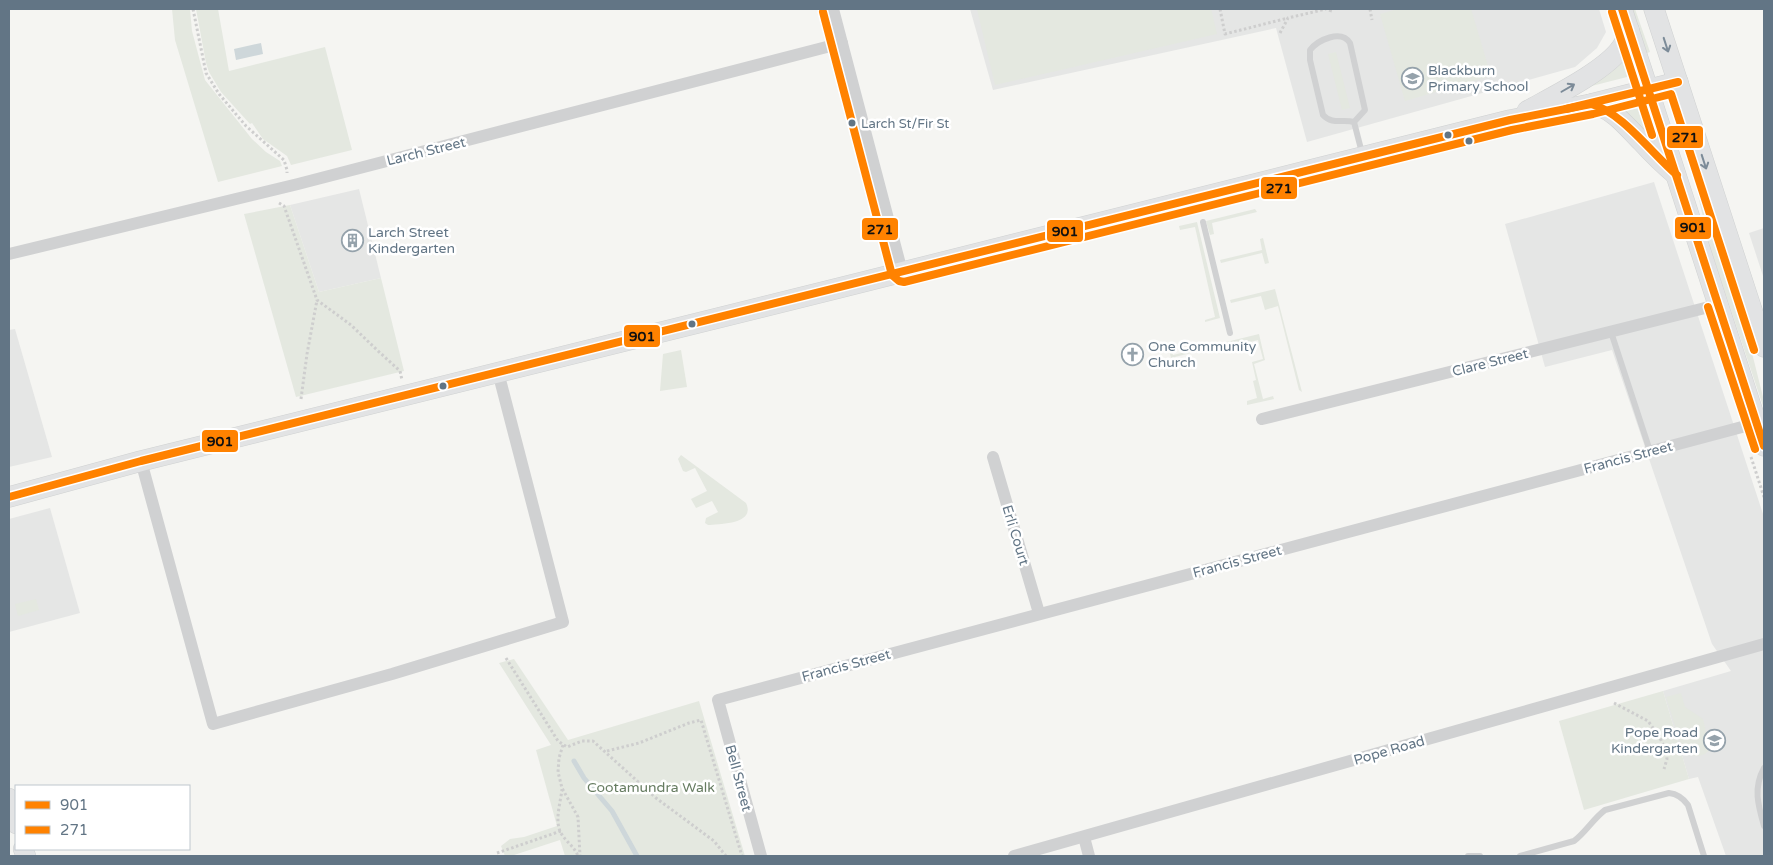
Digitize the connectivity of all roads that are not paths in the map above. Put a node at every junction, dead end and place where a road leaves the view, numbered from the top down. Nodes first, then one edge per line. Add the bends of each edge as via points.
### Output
1 (832, 9) edge
2 (1622, 9) edge
3 (1654, 9) edge
4 (1629, 30) junction
5 (842, 43) junction
6 (1678, 82) junction
7 (1648, 90) junction
8 (1591, 104) junction
9 (1510, 120) junction
10 (1354, 122) junction
11 (1363, 157) junction
12 (1677, 175) junction
13 (1203, 222) dead end
14 (9, 254) edge
15 (902, 272) junction
16 (1717, 305) junction
17 (1611, 332) junction
18 (1230, 333) dead end
19 (1764, 347) edge
20 (498, 372) junction
21 (1262, 419) dead end
22 (1756, 423) junction
23 (1764, 446) edge
24 (1650, 451) junction
25 (993, 457) dead end
26 (142, 461) junction
27 (9, 497) edge
28 (1039, 613) junction
29 (1764, 644) edge
30 (718, 700) joint
31 (1764, 768) edge
32 (9, 798) edge
33 (15, 820) edge
34 (1764, 826) edge
35 (1084, 837) junction
36 (761, 856) edge
37 (1014, 856) edge
38 (1089, 856) edge
39 (1468, 856) edge
40 (1480, 856) edge
41 (1520, 856) edge
42 (1704, 856) edge

1 - 5 street
2 - 4 main road
3 -> 6 main road
4 - 7 main road
9 -> 4 main road via 1596,70 1622,47
5 - 14 street, Larch Street
5 - 15 street
6 - 7 main road
6 -> 19 main road
7 - 8 main road
7 - 12 main road
8 - 9 main road
8 - 12 main road via 1601,106 1617,117
9 - 11 main road
10 - 10 lane via 1365,110 1350,43 1341,37 1323,39 1310,50 1320,107 1327,119
10 - 11 lane
11 - 15 main road
12 - 16 main road
13 - 18 lane
15 - 20 main road
16 - 17 street, Clare Street
16 - 22 main road
17 - 21 street, Clare Street
17 - 24 lane
20 - 26 main road
20 - 26 street via 563,622 213,724
22 - 23 main road
22 - 24 street, Francis Street
24 - 28 street, Francis Street
25 - 28 street, Erli Court
26 - 27 main road
28 - 30 street, Francis Street
29 - 35 street, Pope Road
30 - 36 street, Bell Street
31 - 34 lane via 1757,786 1757,801
32 - 33 main road
35 - 37 street, Pope Road
35 - 38 street
39 - 40 lane
41 - 42 lane via 1574,841 1605,810 1669,793 1683,798 1688,805

